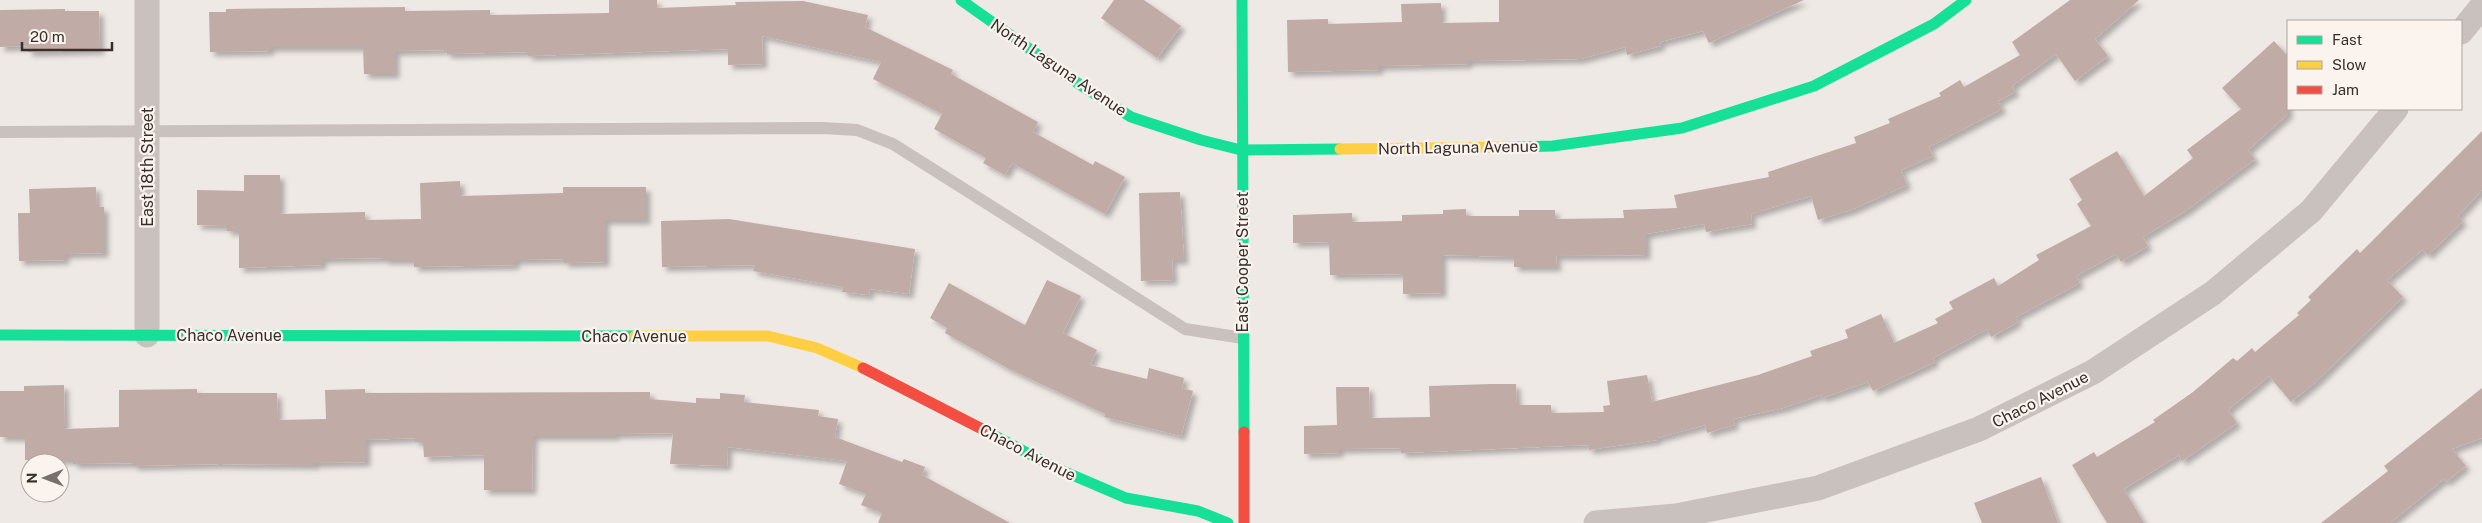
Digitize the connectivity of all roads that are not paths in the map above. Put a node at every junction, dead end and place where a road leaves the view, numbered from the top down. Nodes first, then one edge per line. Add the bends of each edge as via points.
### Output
1 (147, 0) edge
2 (961, 0) edge
3 (1242, 0) edge
4 (1966, 0) edge
5 (2482, 6) edge
6 (2462, 31) edge
7 (2395, 110) edge
8 (147, 130) junction
9 (0, 132) edge
10 (1241, 150) junction
11 (0, 335) edge
12 (147, 335) junction
13 (1243, 338) junction
14 (1228, 523) edge
15 (1244, 523) edge
16 (1596, 523) edge

1 - 8 street, East 18th Street
2 - 10 street, North Laguna Avenue via 1078,84 1131,117
3 - 10 street, East Cooper Street
4 - 10 street, North Laguna Avenue via 1934,24 1814,86 1682,128 1553,146
5 - 6 street
7 - 16 street, Chaco Avenue via 2311,211 2214,293 2093,372 1979,429 1818,488 1676,516
8 - 9 lane
8 - 12 street, East 18th Street
8 - 13 lane via 857,130 893,144 1185,328
10 - 13 street, East Cooper Street
11 - 12 street, Chaco Avenue
12 - 14 street, Chaco Avenue via 768,336 817,348 875,373 1056,468 1126,498 1198,510
13 - 15 street, East Cooper Street

